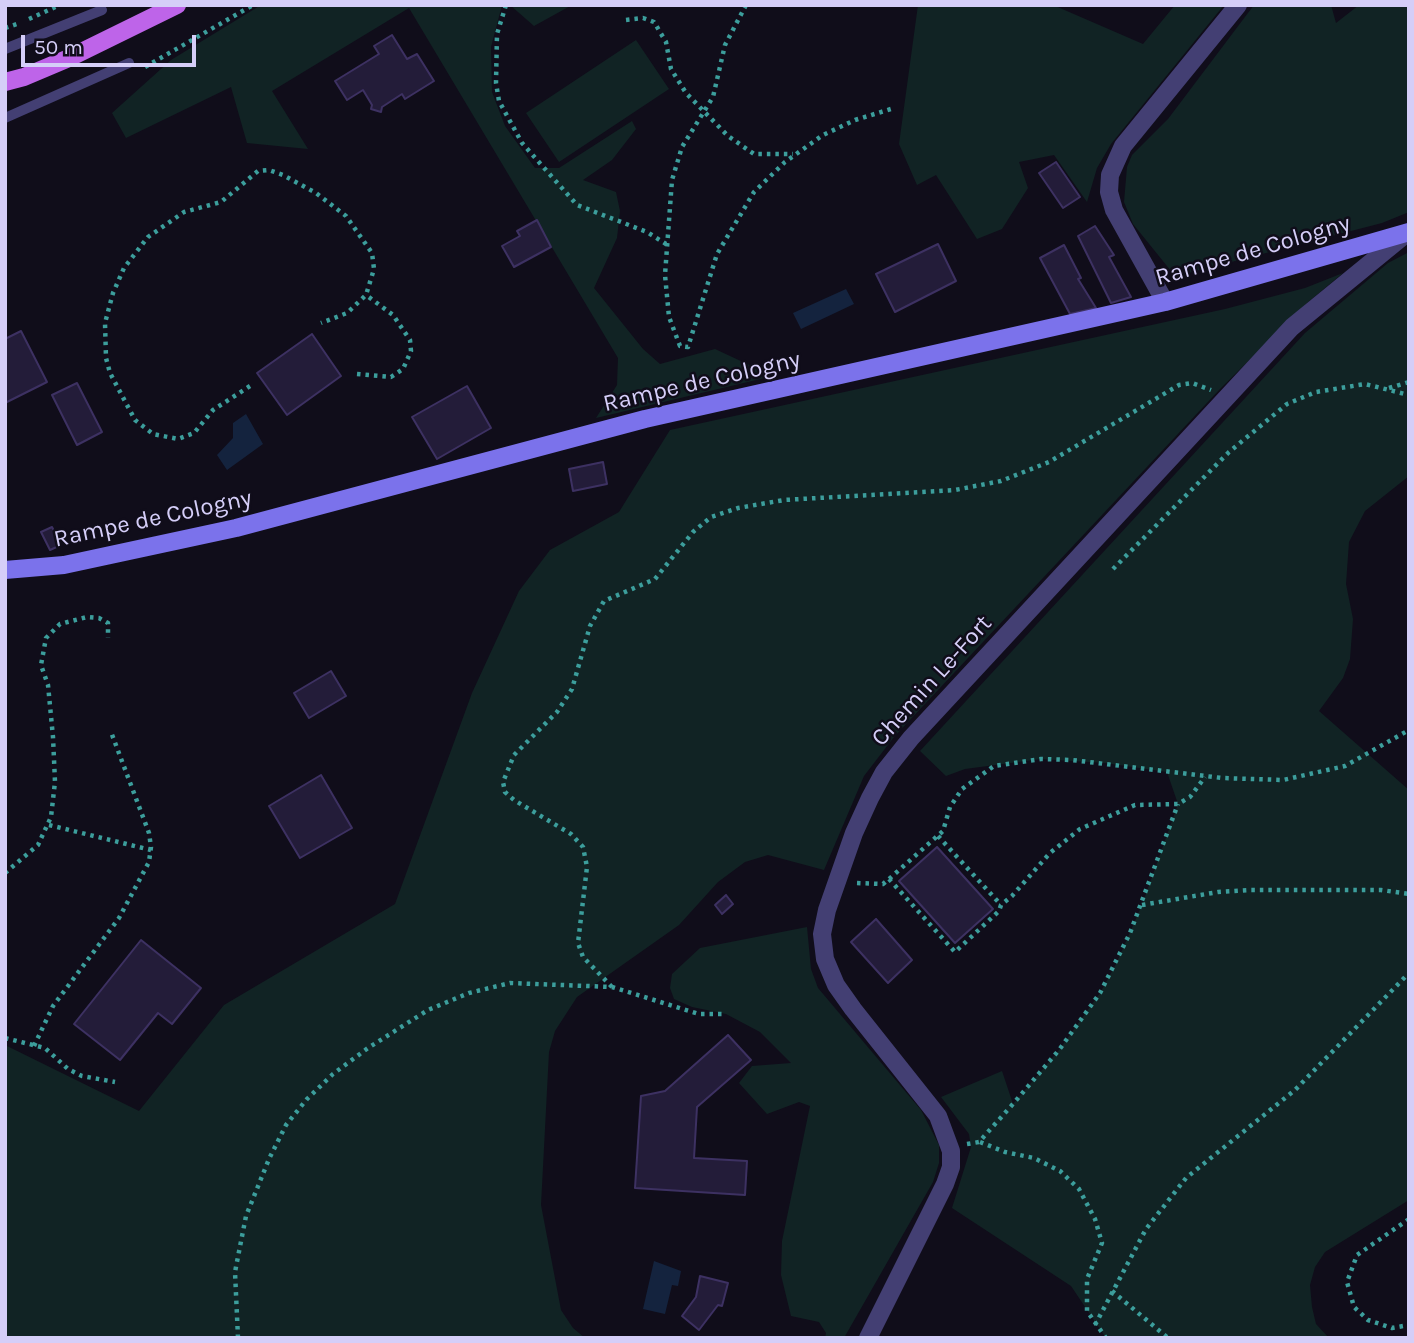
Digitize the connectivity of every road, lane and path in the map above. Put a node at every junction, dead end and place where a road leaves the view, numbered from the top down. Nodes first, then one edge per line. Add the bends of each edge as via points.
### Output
1 (60, 5) edge
2 (177, 5) edge
3 (506, 5) edge
4 (746, 5) edge
5 (1238, 5) edge
6 (102, 10) dead end
7 (151, 12) edge
8 (626, 20) dead end
9 (5, 28) edge
10 (5, 49) edge
11 (129, 63) dead end
12 (24, 78) junction
13 (5, 82) edge
14 (5, 91) edge
15 (894, 108) dead end
16 (703, 112) junction
17 (5, 118) edge
18 (794, 154) junction
19 (1408, 232) edge
20 (666, 244) junction
21 (366, 295) junction
22 (1165, 302) junction
23 (321, 323) dead end
24 (357, 374) dead end
25 (1409, 382) edge
26 (250, 386) dead end
27 (1389, 388) junction
28 (1409, 395) edge
29 (1226, 400) junction
30 (1112, 569) dead end
31 (5, 570) edge
32 (108, 638) dead end
33 (1409, 730) edge
34 (111, 733) dead end
35 (1205, 776) junction
36 (1178, 804) junction
37 (49, 825) junction
38 (938, 836) junction
39 (151, 850) junction
40 (5, 873) edge
41 (889, 879) junction
42 (835, 883) junction
43 (1409, 894) edge
44 (1001, 905) junction
45 (1142, 905) junction
46 (1409, 973) edge
47 (612, 987) junction
48 (723, 1014) dead end
49 (5, 1038) edge
50 (34, 1046) junction
51 (116, 1082) dead end
52 (979, 1142) junction
53 (950, 1144) junction
54 (1409, 1219) edge
55 (1112, 1291) junction
56 (1095, 1325) junction
57 (1409, 1325) edge
58 (238, 1338) edge
59 (868, 1338) edge
60 (1106, 1338) edge
61 (1168, 1338) edge

1 - 9 path
2 - 7 main road
3 - 20 path via 494,55 496,83 499,101 522,143 577,205
4 - 16 path via 730,32 716,89
5 - 22 street via 1122,146 1110,176 1114,210
6 - 10 lane
7 - 12 main road
8 - 16 path via 654,22 666,42 671,69
11 - 17 lane
12 - 13 main road
12 - 14 main road
15 - 18 path via 855,120
16 - 18 path via 754,154
16 - 20 path via 675,168
18 - 20 path via 754,192 731,228 708,280 688,347 680,346 669,317
19 - 22 street, Rampe de Cologny
19 - 29 street, Chemin Le-Fort via 1292,327
21 - 23 path via 347,313
21 - 24 path via 393,316 410,340 411,351 403,369 391,377
21 - 26 path via 374,262 360,233 332,204 275,172 258,171 221,202 184,212 148,237 124,268 105,323 110,373 135,420 153,435 178,439 194,433 213,410
22 - 31 street, Rampe de Cologny via 645,419 236,528 64,565
25 - 27 path
27 - 28 path
27 - 30 path via 1345,386 1316,391 1287,404 1229,452
29 - 42 street, Chemin Le-Fort via 904,746 870,798
29 - 47 path via 1200,384 1179,385 1049,462 984,485 806,497 738,508 711,517 693,532 655,579 604,601 594,615 572,690 514,755 503,782 505,792 514,800 571,834 583,847 587,867 578,943 583,957
32 - 37 path via 108,623 87,617 60,624 46,638 41,665 48,685 55,782
33 - 35 path via 1345,766 1299,778 1259,781
34 - 39 path via 149,833
35 - 36 path via 1190,797
35 - 38 path via 1094,762 1011,762 982,772 962,789
36 - 44 path via 1135,805 1094,821 1050,853
36 - 45 path
37 - 39 path
37 - 40 path via 38,845
38 - 41 path
38 - 44 path
39 - 50 path via 147,867 119,918 53,1006
41 - 42 path via 883,884
41 - 44 path via 955,952
42 - 53 street, Chemin Le-Fort via 822,934 825,960 836,985 939,1116
43 - 45 path via 1249,890
45 - 52 path via 1100,993 1059,1050
46 - 55 path via 1295,1090 1186,1178 1146,1229
47 - 48 path via 699,1014
47 - 58 path via 510,983 478,990 409,1021 320,1085 279,1136 246,1216 236,1272
49 - 50 path
50 - 51 path via 45,1048 73,1072
52 - 53 path
52 - 56 path via 1034,1158 1060,1171 1079,1189 1096,1219 1102,1243 1085,1292 1087,1311
53 - 59 street, Chemin Le-Fort via 951,1167 945,1184
54 - 57 path via 1357,1255 1347,1282 1354,1307 1368,1320 1392,1328
55 - 56 path
55 - 61 path
56 - 60 path

